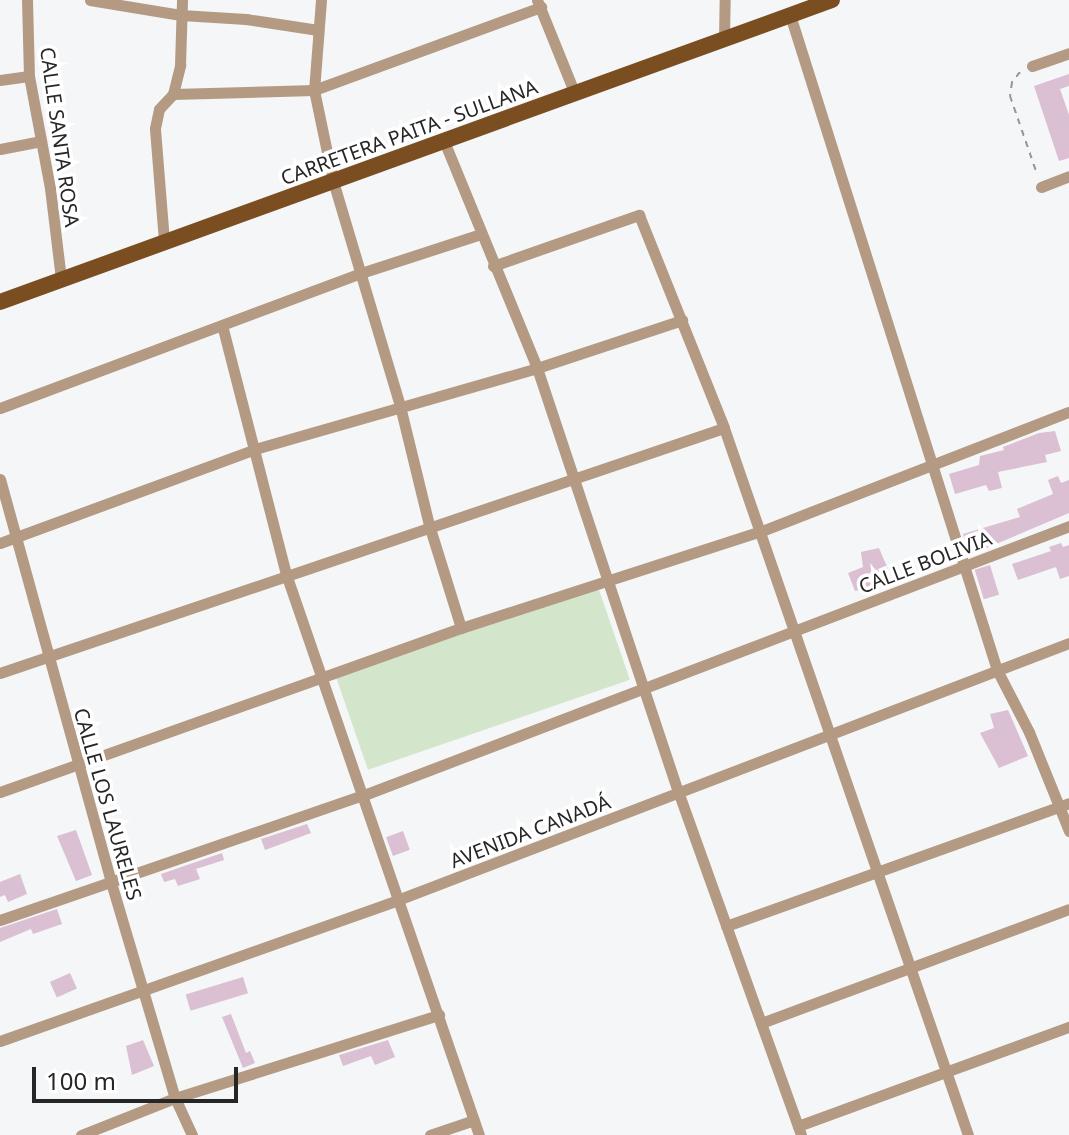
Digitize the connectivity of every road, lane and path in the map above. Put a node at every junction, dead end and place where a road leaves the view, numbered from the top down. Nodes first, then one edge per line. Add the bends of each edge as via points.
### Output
1 (27, 0) edge
2 (90, 0) edge
3 (182, 0) edge
4 (321, 0) edge
5 (725, 0) edge
6 (832, 0) edge
7 (539, 4) edge
8 (181, 15) junction
9 (790, 15) junction
10 (318, 30) junction
11 (724, 39) junction
12 (1069, 53) edge
13 (1032, 66) joint
14 (29, 76) junction
15 (0, 80) edge
16 (314, 90) junction
17 (173, 94) junction
18 (575, 94) junction
19 (41, 141) junction
20 (444, 141) junction
21 (0, 149) edge
22 (1069, 176) edge
23 (333, 181) junction
24 (1041, 187) joint
25 (481, 234) junction
26 (164, 241) junction
27 (493, 266) junction
28 (361, 273) junction
29 (61, 279) junction
30 (0, 302) edge
31 (682, 320) junction
32 (222, 325) junction
33 (537, 368) junction
34 (400, 406) junction
35 (0, 408) edge
36 (1069, 412) edge
37 (724, 428) junction
38 (255, 449) junction
39 (931, 467) junction
40 (576, 477) junction
41 (0, 479) edge
42 (429, 525) junction
43 (1069, 526) edge
44 (759, 532) junction
45 (15, 538) junction
46 (0, 543) edge
47 (962, 567) junction
48 (286, 574) junction
49 (607, 582) junction
50 (461, 628) junction
51 (793, 630) junction
52 (1069, 643) edge
53 (47, 655) junction
54 (997, 670) junction
55 (0, 673) edge
56 (322, 677) junction
57 (645, 686) junction
58 (829, 735) junction
59 (77, 762) junction
60 (0, 792) edge
61 (679, 794) junction
62 (364, 795) junction
63 (1064, 805) edge
64 (1069, 831) edge
65 (877, 872) junction
66 (110, 879) junction
67 (400, 899) junction
68 (1069, 909) edge
69 (0, 920) edge
70 (726, 926) junction
71 (910, 968) junction
72 (144, 989) junction
73 (439, 1015) junction
74 (761, 1023) junction
75 (1069, 1027) edge
76 (0, 1041) edge
77 (946, 1072) junction
78 (175, 1098) junction
79 (474, 1120) junction
80 (800, 1131) edge
81 (81, 1135) edge
82 (192, 1135) edge
83 (430, 1135) edge
84 (479, 1135) edge
85 (968, 1135) edge

1 - 14 street, CALLE SANTA ROSA
2 - 8 street
3 - 8 street
4 - 10 street
5 - 11 street
6 - 9 main road, CARRETERA PAITA - SULLANA
7 - 16 street
7 - 18 street
8 - 10 street
8 - 17 street via 180,65
9 - 11 main road, CARRETERA PAITA - SULLANA
9 - 39 street
10 - 16 street
11 - 18 main road, CARRETERA PAITA - SULLANA
12 - 13 street
13 - 24 path via 1015,77 1010,96
14 - 15 street
14 - 19 street, CALLE SANTA ROSA
16 - 17 street
16 - 23 street
17 - 26 street via 159,109 155,128
18 - 20 main road, CARRETERA PAITA - SULLANA
19 - 21 street
19 - 29 street, CALLE SANTA ROSA
20 - 23 main road, CARRETERA PAITA - SULLANA
20 - 25 street
22 - 24 street
23 - 26 main road, CARRETERA PAITA - SULLANA
23 - 28 street
25 - 27 street
25 - 28 street
26 - 29 main road, CARRETERA PAITA - SULLANA
27 - 31 street via 639,215
27 - 33 street
28 - 32 street
28 - 34 street
29 - 30 main road, CARRETERA PAITA - SULLANA
31 - 33 street
31 - 37 street
32 - 35 street
32 - 38 street
33 - 34 street
33 - 40 street
34 - 38 street
34 - 42 street
36 - 39 street
37 - 40 street
37 - 44 street
38 - 45 street
38 - 48 street
39 - 44 street
39 - 47 street
40 - 42 street
40 - 49 street
41 - 45 street, CALLE LOS LAURELES
42 - 48 street
42 - 50 street
43 - 47 street, CALLE BOLIVIA
44 - 49 street
44 - 51 street
45 - 46 street
45 - 53 street, CALLE LOS LAURELES
47 - 51 street, CALLE BOLIVIA
47 - 54 street
48 - 53 street
48 - 56 street
49 - 50 street
49 - 57 street
50 - 56 street
51 - 57 street, CALLE BOLIVIA
51 - 58 street
52 - 54 street, AVENIDA CANADÁ
53 - 55 street
53 - 59 street, CALLE LOS LAURELES
54 - 58 street, AVENIDA CANADÁ
54 - 63 street
56 - 59 street
56 - 62 street
57 - 61 street
57 - 62 street, CALLE BOLIVIA
58 - 61 street, AVENIDA CANADÁ
58 - 65 street
59 - 60 street
59 - 66 street, CALLE LOS LAURELES
61 - 67 street, AVENIDA CANADÁ
61 - 70 street
62 - 66 street, CALLE BOLIVIA
62 - 67 street
63 - 64 street
63 - 65 street
65 - 70 street
65 - 71 street
66 - 69 street, CALLE BOLIVIA
66 - 72 street, CALLE LOS LAURELES
67 - 72 street, AVENIDA CANADÁ
67 - 73 street
68 - 71 street
70 - 74 street
71 - 74 street
71 - 77 street
72 - 76 street, AVENIDA CANADÁ
72 - 78 street, CALLE LOS LAURELES
73 - 78 street
73 - 79 street
74 - 80 street
75 - 77 street
77 - 80 street
77 - 85 street
78 - 81 street
78 - 82 street, CALLE LOS LAURELES
79 - 83 street
79 - 84 street

